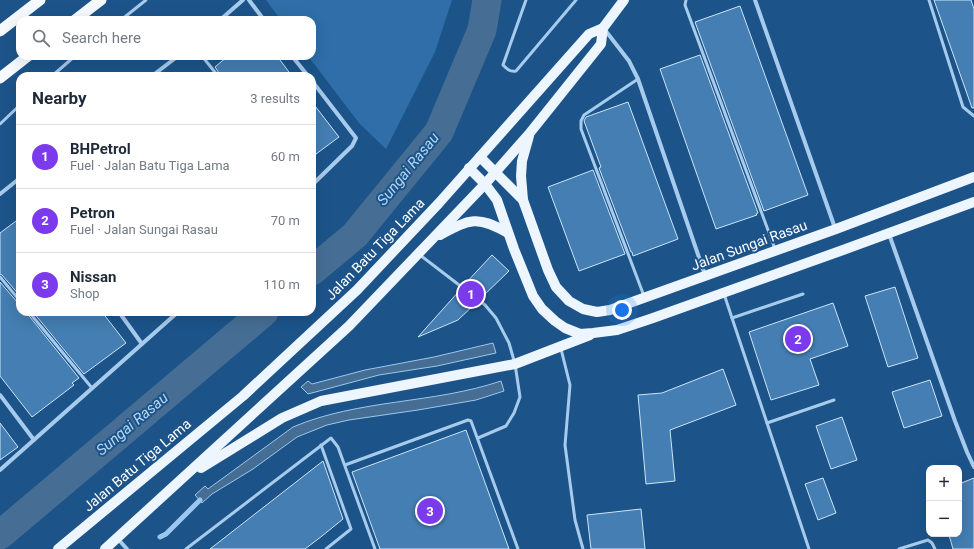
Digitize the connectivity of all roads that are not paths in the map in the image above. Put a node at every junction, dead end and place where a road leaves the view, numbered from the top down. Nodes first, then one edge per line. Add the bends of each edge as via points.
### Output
1 (40, 0) edge
2 (101, 0) edge
3 (146, 0) edge
4 (243, 0) edge
5 (249, 0) edge
6 (526, 0) edge
7 (530, 0) edge
8 (576, 0) edge
9 (624, 0) edge
10 (686, 0) edge
11 (755, 0) edge
12 (929, 0) edge
13 (524, 6) junction
14 (19, 16) edge
15 (80, 16) edge
16 (126, 16) edge
17 (225, 16) edge
18 (261, 16) edge
19 (16, 19) edge
20 (604, 28) junction
21 (0, 31) edge
22 (23, 60) edge
23 (70, 60) edge
24 (173, 60) edge
25 (205, 60) edge
26 (295, 60) edge
27 (57, 72) edge
28 (157, 72) edge
29 (215, 72) edge
30 (305, 72) edge
31 (0, 78) edge
32 (638, 79) junction
33 (316, 86) edge
34 (16, 109) edge
35 (974, 116) edge
36 (0, 124) edge
37 (529, 134) junction
38 (480, 157) junction
39 (469, 168) junction
40 (496, 172) junction
41 (974, 177) edge
42 (16, 181) edge
43 (316, 181) edge
44 (485, 184) junction
45 (0, 194) edge
46 (523, 200) junction
47 (974, 202) edge
48 (836, 229) junction
49 (508, 233) junction
50 (888, 234) junction
51 (432, 240) junction
52 (775, 251) junction
53 (418, 254) junction
54 (705, 275) junction
55 (0, 277) edge
56 (462, 288) dead end
57 (724, 292) junction
58 (803, 294) dead end
59 (16, 296) edge
60 (645, 297) junction
61 (479, 300) dead end
62 (32, 316) edge
63 (122, 316) edge
64 (174, 316) edge
65 (732, 318) junction
66 (593, 333) junction
67 (142, 344) junction
68 (560, 347) junction
69 (515, 364) junction
70 (92, 388) junction
71 (0, 395) edge
72 (834, 400) dead end
73 (767, 423) junction
74 (478, 438) junction
75 (34, 440) junction
76 (321, 445) junction
77 (345, 465) junction
78 (974, 467) edge
79 (0, 470) edge
80 (181, 481) junction
81 (118, 539) junction
82 (58, 549) edge
83 (105, 549) edge
84 (127, 549) edge
85 (186, 549) edge
86 (326, 549) edge
87 (375, 549) edge
88 (518, 549) edge
89 (583, 549) edge
90 (808, 549) edge
91 (899, 549) edge
92 (935, 549) edge

1 - 14 highway
2 - 15 highway
3 - 16 lane
4 - 17 street
5 - 18 street
6 - 13 lane
7 - 13 lane
8 - 13 lane via 516,71 512,72 503,65
9 - 20 main road, Jalan Batu Tiga Lama
10 - 52 lane via 685,5
11 - 48 street
12 - 35 lane via 963,107
19 - 21 highway
20 - 32 street via 629,60
20 - 37 main road, Jalan Batu Tiga Lama via 601,44
20 - 38 main road, Jalan Batu Tiga Lama via 589,34
22 - 31 highway
23 - 27 lane
24 - 28 street
25 - 29 lane
26 - 30 street
32 - 54 street
32 - 60 lane via 584,115 581,129
33 - 43 street via 356,138 352,146
34 - 36 lane
37 - 40 main road, Jalan Batu Tiga Lama
37 - 46 main road via 522,161
38 - 39 main road, Jalan Batu Tiga Lama
38 - 40 main road
39 - 44 main road
39 - 82 main road, Jalan Batu Tiga Lama via 351,296 243,396
40 - 44 main road, Jalan Batu Tiga Lama
40 - 46 main road
41 - 48 main road, Jalan Sungai Rasau
42 - 45 street
44 - 49 main road via 497,200
44 - 51 main road, Jalan Batu Tiga Lama
46 - 60 main road, Jalan Sungai Rasau via 548,270 556,287 568,301 583,309 597,312
47 - 50 main road
48 - 52 main road, Jalan Sungai Rasau
49 - 51 main road via 484,221 472,221 458,225
49 - 66 main road via 528,285 542,309 565,328 580,334
50 - 57 main road
50 - 78 street via 966,452
51 - 53 main road, Jalan Batu Tiga Lama
52 - 54 main road, Jalan Sungai Rasau
53 - 56 lane
53 - 80 main road, Jalan Batu Tiga Lama via 349,326
54 - 60 main road, Jalan Sungai Rasau
55 - 59 lane
57 - 65 lane
57 - 66 main road via 617,330
58 - 65 lane
61 - 69 lane via 502,329
62 - 70 lane
63 - 67 street
64 - 67 street
65 - 73 lane
66 - 68 main road
67 - 70 street
68 - 69 main road
68 - 89 lane via 570,385 565,445 575,520
69 - 74 lane via 520,397 514,413 506,426
69 - 80 main road via 321,401 282,418
70 - 75 street
71 - 75 street
72 - 73 lane
73 - 90 lane
74 - 77 lane via 471,421 468,420
74 - 88 lane
75 - 79 street
76 - 77 lane via 331,438 338,447
76 - 85 lane
76 - 86 lane via 351,529
77 - 87 lane
80 - 81 main road, Jalan Batu Tiga Lama
81 - 83 main road, Jalan Batu Tiga Lama
81 - 84 street
91 - 92 lane via 928,540

